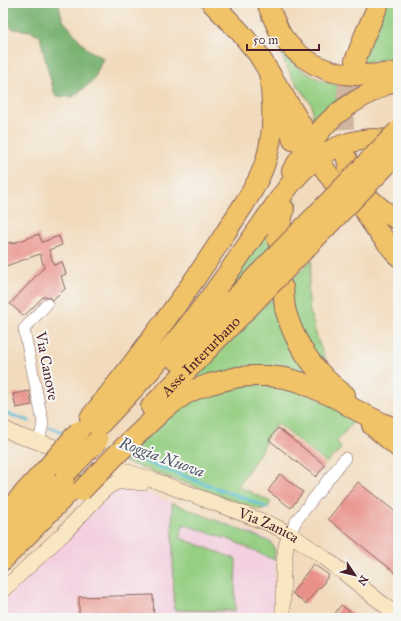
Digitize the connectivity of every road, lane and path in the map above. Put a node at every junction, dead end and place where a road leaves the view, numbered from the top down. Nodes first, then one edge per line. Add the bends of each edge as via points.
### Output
1 (212, 3) edge
2 (267, 3) edge
3 (379, 3) edge
4 (398, 62) edge
5 (361, 68) junction
6 (269, 72) junction
7 (398, 73) edge
8 (398, 78) edge
9 (398, 131) edge
10 (300, 138) dead end
11 (398, 141) edge
12 (398, 153) edge
13 (324, 168) dead end
14 (344, 173) junction
15 (284, 209) dead end
16 (357, 215) dead end
17 (398, 220) edge
18 (277, 239) dead end
19 (398, 256) edge
20 (398, 269) edge
21 (283, 288) dead end
22 (242, 303) junction
23 (47, 304) dead end
24 (161, 358) junction
25 (354, 409) junction
26 (398, 422) edge
27 (3, 428) edge
28 (398, 429) edge
29 (3, 433) edge
30 (19, 436) junction
31 (44, 436) joint
32 (100, 441) junction
33 (398, 447) edge
34 (345, 458) dead end
35 (119, 469) dead end
36 (65, 477) junction
37 (156, 482) junction
38 (3, 516) edge
39 (3, 524) edge
40 (290, 534) junction
41 (3, 538) edge
42 (3, 560) edge
43 (3, 590) edge
44 (398, 616) edge
45 (283, 618) edge

1 - 6 highway via 240,32
2 - 5 highway via 282,35 302,57 319,67 344,74
3 - 5 highway via 364,37
4 - 5 highway
5 - 7 highway
6 - 10 highway
6 - 32 highway via 273,123 266,160 256,184 219,244 144,349
8 - 24 highway via 363,96 329,121
9 - 22 highway, Asse Interurbano, bridge
11 - 24 highway via 357,141 331,151 304,170 279,199 200,312
12 - 22 highway, Asse Interurbano, bridge
13 - 14 highway
14 - 17 highway via 373,203
14 - 19 highway via 368,218
15 - 18 highway
16 - 20 highway
21 - 26 highway via 286,311 295,337 319,372 350,399
22 - 32 highway, Asse Interurbano
23 - 31 street, Via Canove via 24,329
24 - 32 highway
25 - 28 highway
25 - 32 highway via 300,382 268,376 238,377 196,389 163,410
25 - 33 highway
27 - 30 main road
29 - 30 street
30 - 31 main road
32 - 36 highway, Asse Interurbano
32 - 36 highway
34 - 40 street via 296,521
35 - 37 main road, Via Zanica
36 - 38 highway
36 - 39 highway
36 - 41 highway, Asse Interurbano
36 - 42 highway, Asse Interurbano via 46,516
37 - 40 main road, Via Zanica via 270,524
37 - 43 main road via 121,481 109,486 64,533
40 - 44 main road, Via Zanica via 325,558
40 - 45 main road via 282,571

